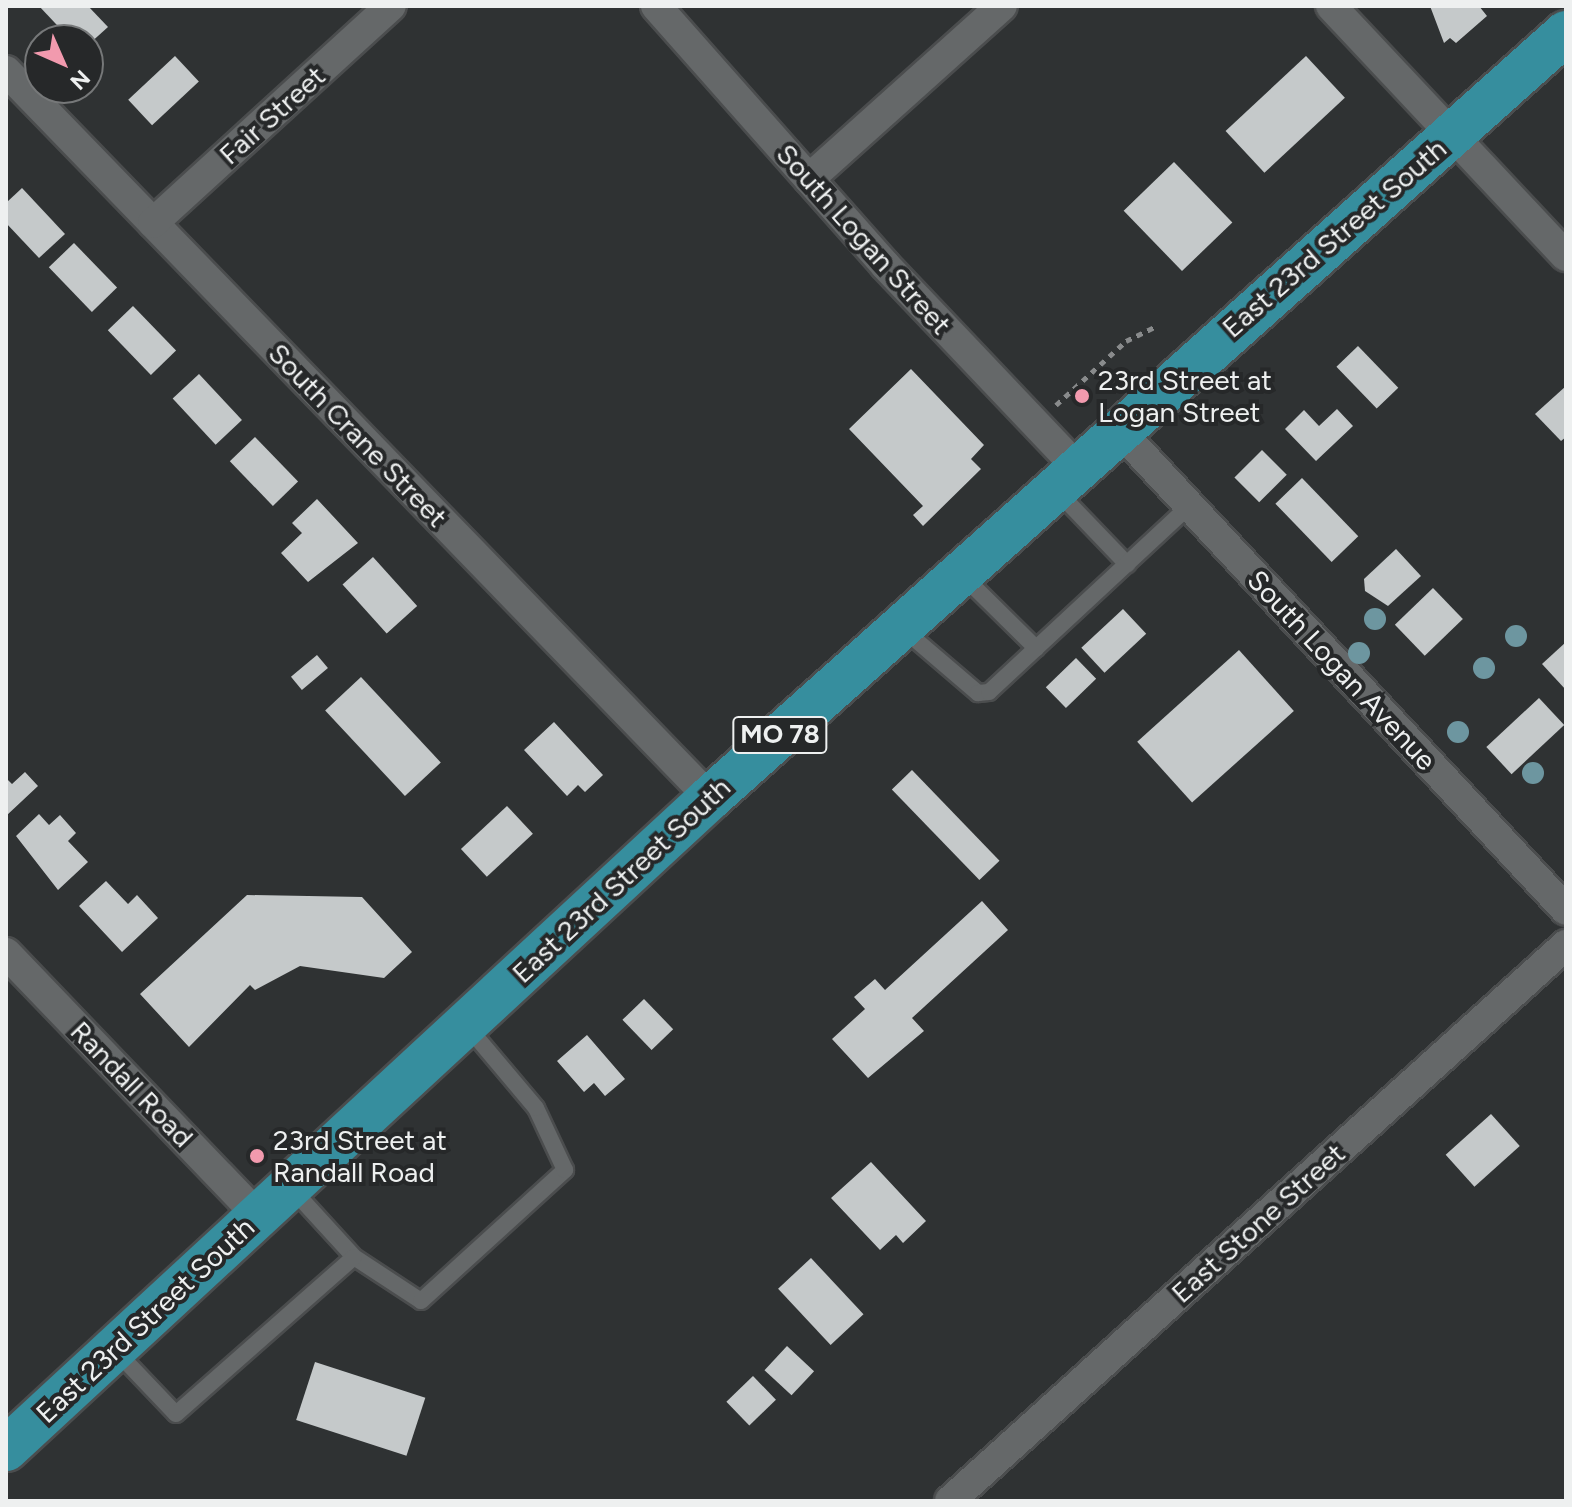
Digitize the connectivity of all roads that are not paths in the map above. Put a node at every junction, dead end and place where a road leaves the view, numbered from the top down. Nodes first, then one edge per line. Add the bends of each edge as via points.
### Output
1 (391, 6) edge
2 (656, 6) edge
3 (1002, 6) edge
4 (1331, 6) edge
5 (1566, 33) edge
6 (6, 71) edge
7 (1453, 134) junction
8 (809, 179) junction
9 (153, 223) junction
10 (1566, 256) edge
11 (1118, 429) junction
12 (1066, 477) junction
13 (1189, 506) junction
14 (1127, 564) junction
15 (960, 572) junction
16 (900, 626) junction
17 (1036, 648) junction
18 (710, 798) junction
19 (1566, 910) edge
20 (1566, 945) edge
21 (6, 953) edge
22 (465, 1023) junction
23 (289, 1186) junction
24 (257, 1215) junction
25 (354, 1257) junction
26 (114, 1348) junction
27 (6, 1449) edge
28 (950, 1501) edge

1 - 9 street, Fair Street
2 - 8 street, South Logan Street
3 - 8 street
4 - 7 street
5 - 7 main road, East 23rd Street South / MO 78
6 - 9 street, South Crane Street
7 - 10 street
7 - 11 main road, East 23rd Street South / MO 78
8 - 12 street, South Logan Street
9 - 18 street, South Crane Street
11 - 12 main road, East 23rd Street South / MO 78
11 - 13 street, South Logan Avenue
12 - 14 lane
12 - 15 main road, East 23rd Street South / MO 78
13 - 14 lane
13 - 19 street, South Logan Avenue
14 - 17 lane
15 - 16 main road, East 23rd Street South / MO 78
15 - 17 lane
16 - 17 lane via 978,693 989,692
16 - 18 main road, East 23rd Street South / MO 78
18 - 22 main road, East 23rd Street South / MO 78
20 - 28 street, East Stone Street
21 - 24 street, Randall Road
22 - 23 main road, East 23rd Street South / MO 78
22 - 25 lane via 536,1108 565,1170 421,1301
23 - 24 main road, East 23rd Street South / MO 78
23 - 25 lane
24 - 26 main road, East 23rd Street South / MO 78
25 - 26 lane via 176,1414
26 - 27 main road, East 23rd Street South / MO 78

